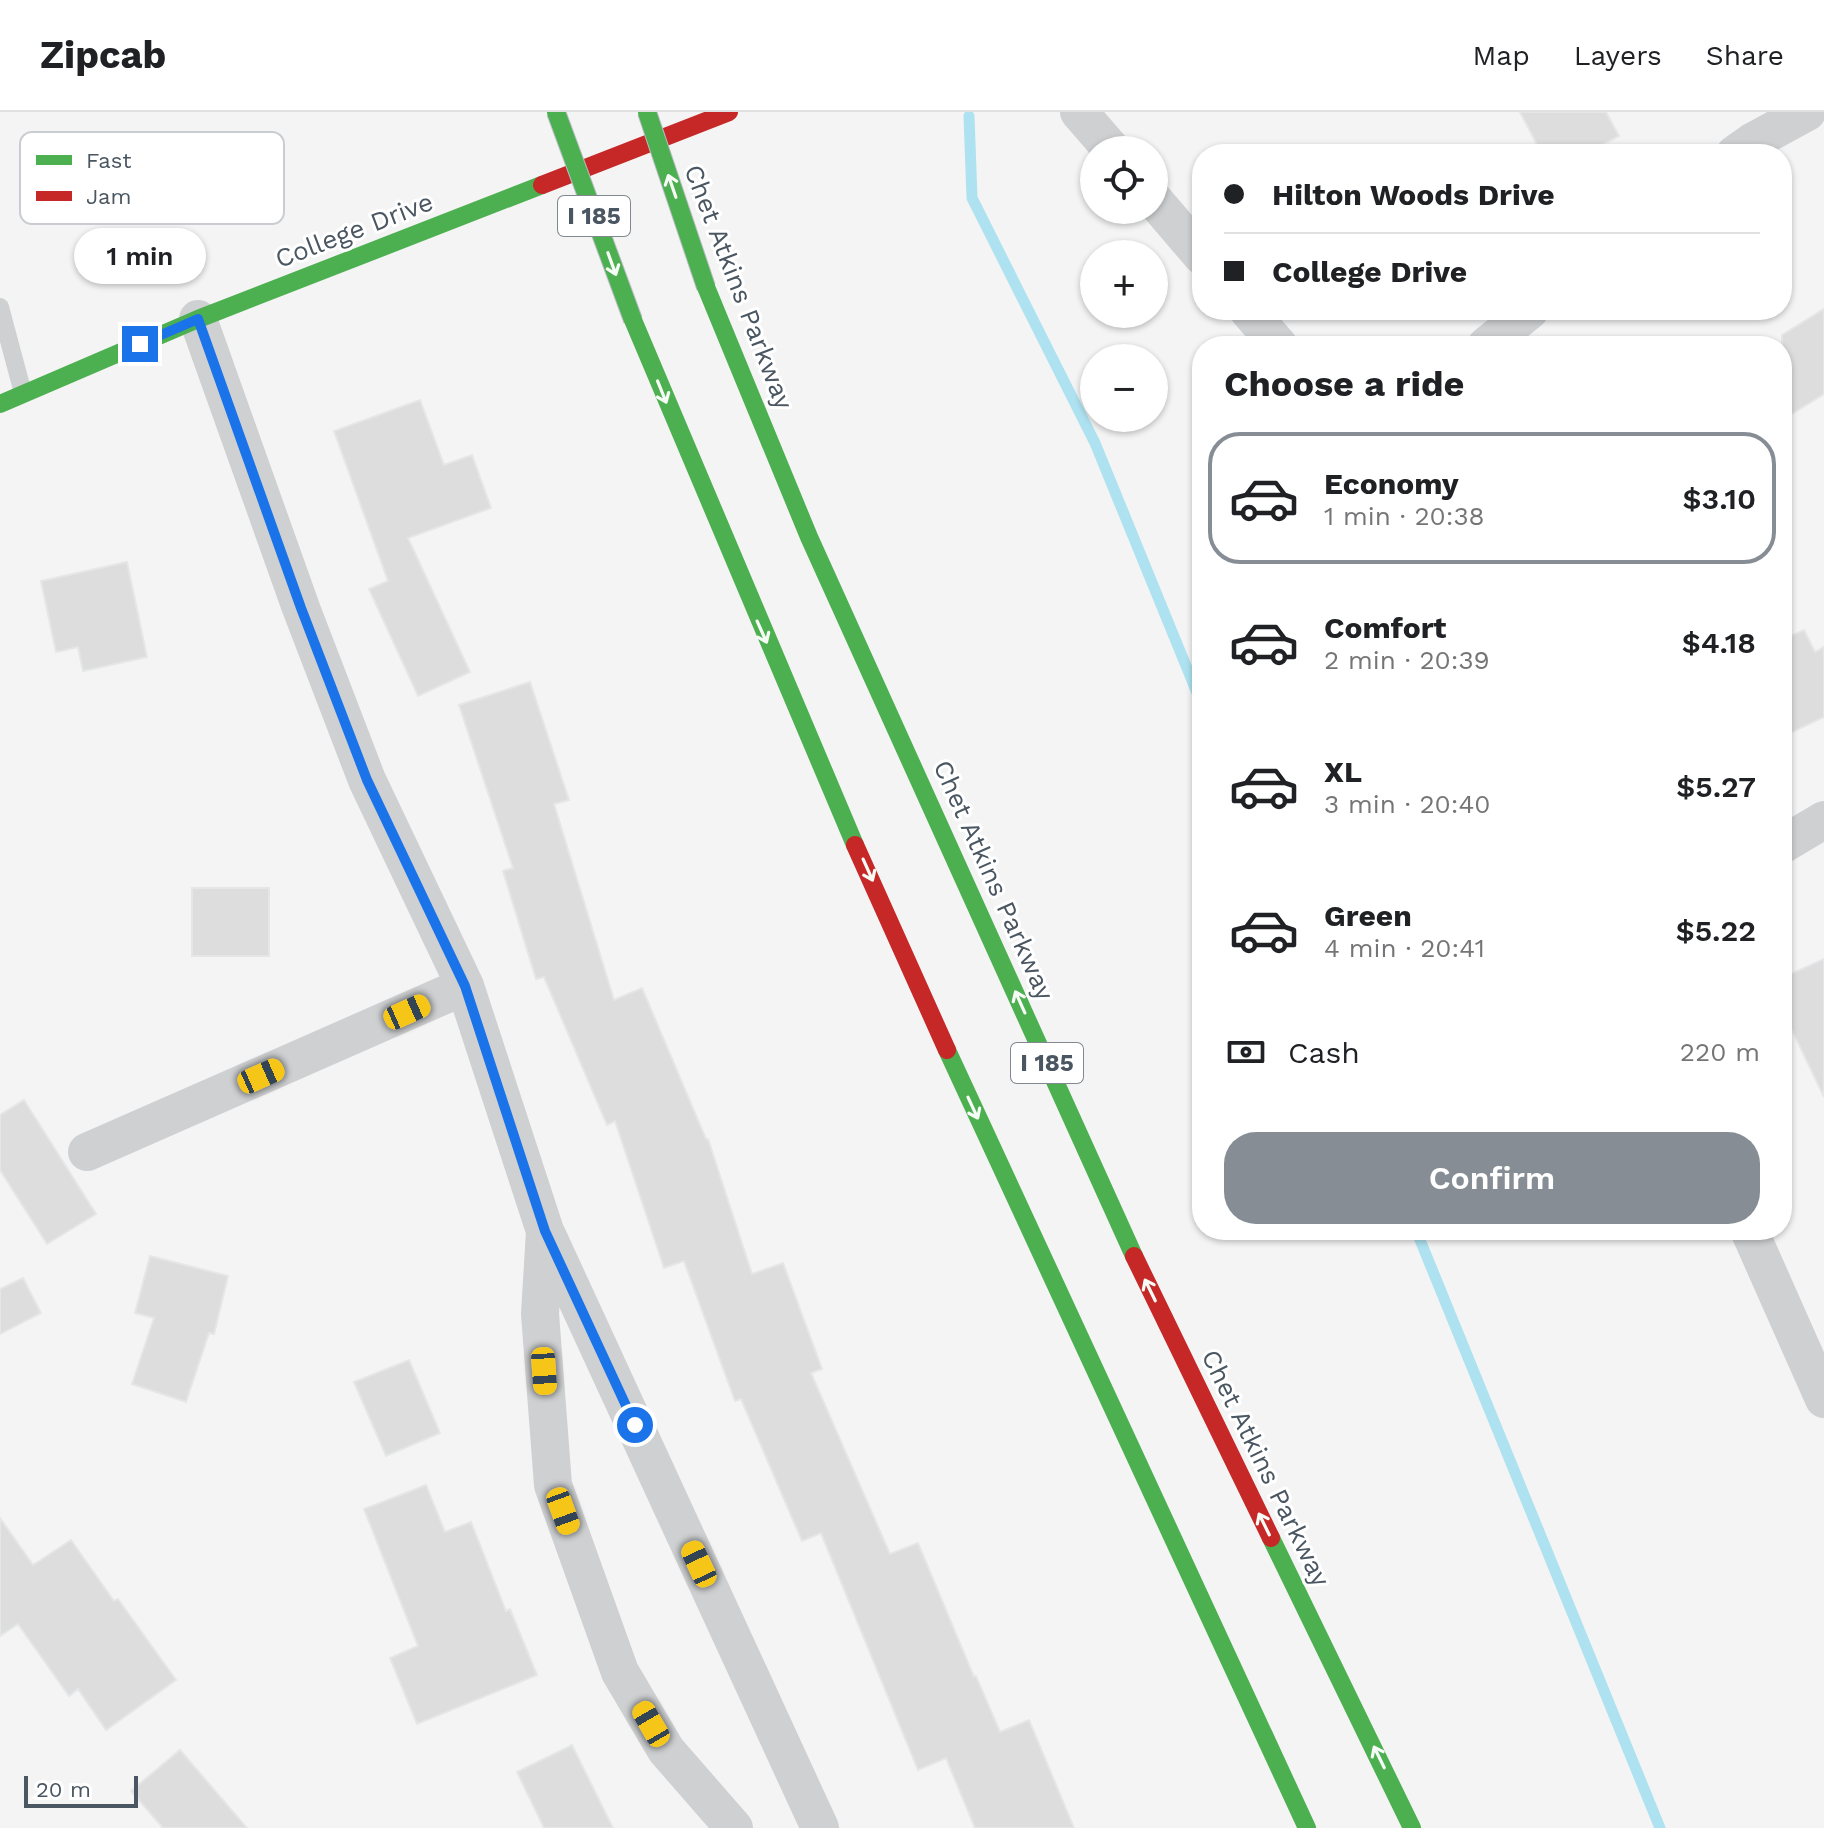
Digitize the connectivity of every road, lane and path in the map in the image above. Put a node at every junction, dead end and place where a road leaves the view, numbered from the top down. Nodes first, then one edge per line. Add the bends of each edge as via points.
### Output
1 (556, 112) edge
2 (647, 112) edge
3 (729, 112) edge
4 (1079, 112) edge
5 (1807, 112) edge
6 (1100, 136) edge
7 (1749, 144) edge
8 (1168, 216) edge
9 (1192, 244) edge
10 (0, 307) edge
11 (198, 319) junction
12 (1257, 320) edge
13 (1518, 320) edge
14 (1270, 336) edge
15 (1498, 336) edge
16 (23, 394) junction
17 (0, 404) edge
18 (1824, 820) edge
19 (1792, 839) edge
20 (465, 986) junction
21 (87, 1152) dead end
22 (545, 1231) junction
23 (1753, 1240) edge
24 (1824, 1399) edge
25 (734, 1828) edge
26 (820, 1828) edge
27 (1307, 1828) edge
28 (1412, 1828) edge

1 -> 27 main road, I 185, bridge via 633,320 746,596 964,1088
28 -> 2 main road, Chet Atkins Parkway / I 185, bridge via 1147,1285 809,537 706,287
3 - 11 main road, College Drive
4 - 6 street
5 - 7 street
8 - 9 street
10 - 16 lane
11 - 16 main road, College Drive
11 - 20 street via 367,780
12 - 14 street
13 - 15 street
16 - 17 main road, College Drive
18 - 19 street
20 - 21 street
20 - 22 street
22 - 25 street via 540,1314 553,1485 620,1672 666,1750
22 - 26 street
23 - 24 street

